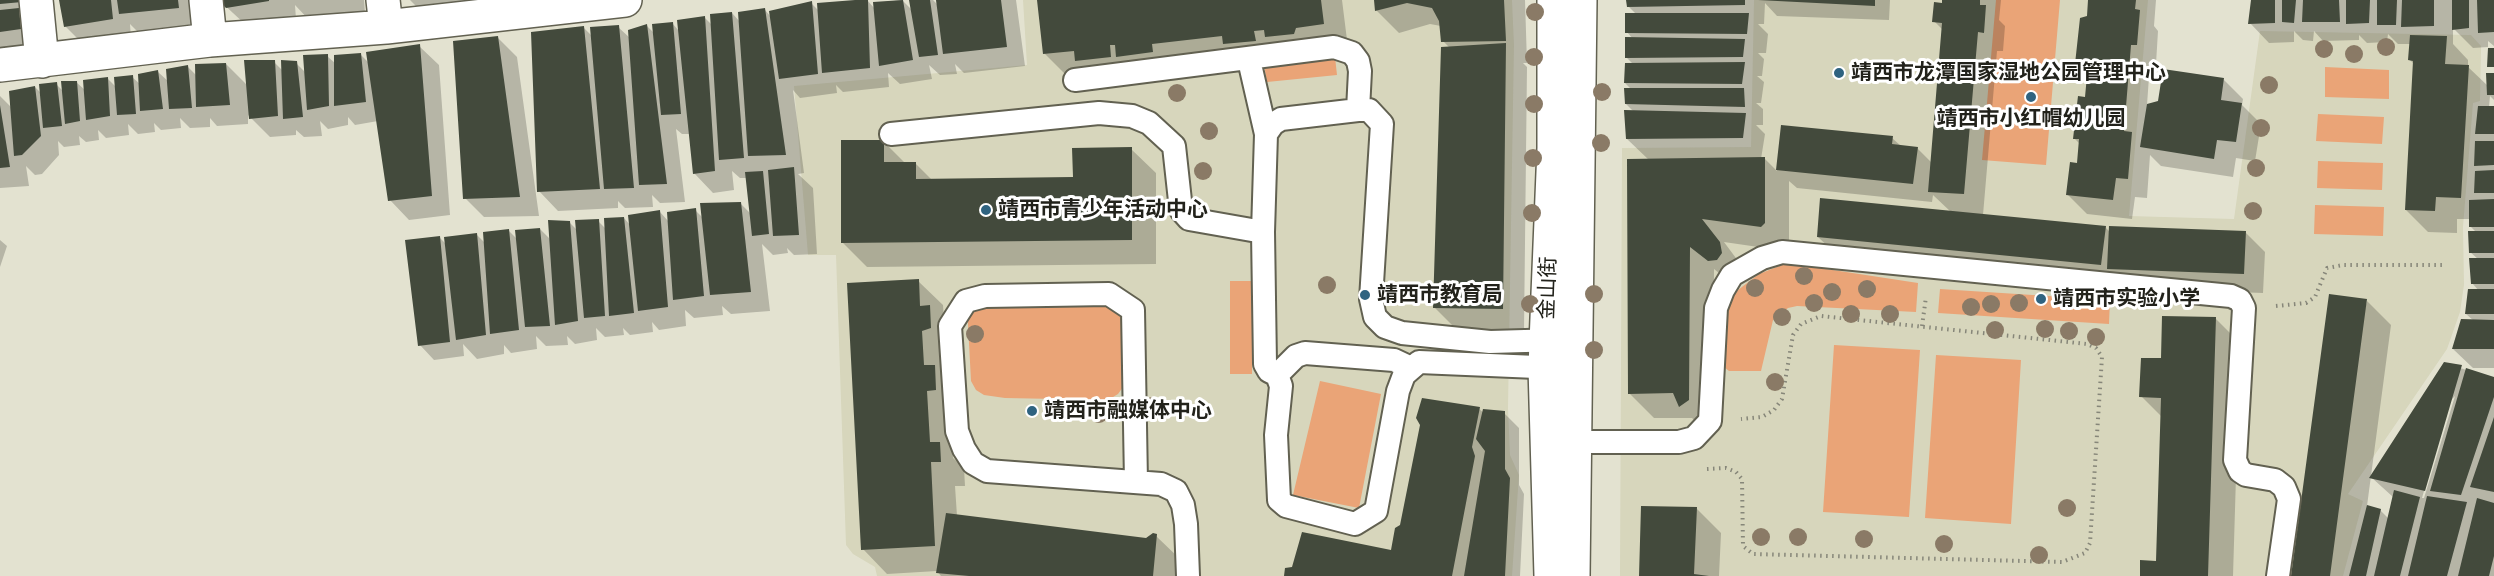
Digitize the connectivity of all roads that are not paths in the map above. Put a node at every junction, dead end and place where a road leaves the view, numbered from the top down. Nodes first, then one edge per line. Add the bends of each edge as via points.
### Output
1 (36, 0) edge
2 (206, 0) edge
3 (625, 0) edge
4 (1554, 0) edge
5 (1580, 0) edge
6 (548, 4) edge
7 (384, 13) edge
8 (210, 40) junction
9 (1249, 60) junction
10 (42, 61) junction
11 (0, 66) edge
12 (1075, 80) dead end
13 (1358, 110) junction
14 (891, 134) dead end
15 (1266, 134) junction
16 (1263, 232) junction
17 (1561, 354) junction
18 (1411, 368) junction
19 (1277, 375) junction
20 (1561, 442) junction
21 (1136, 482) junction
22 (1188, 576) edge
23 (1551, 576) edge
24 (1573, 576) edge
25 (2278, 576) edge

1 - 10 main road
2 - 8 main road
3 - 6 main road
4 - 17 main road, 金山街
5 - 17 main road, 金山街
6 - 7 main road
7 - 8 main road
8 - 10 main road
9 - 12 lane
9 - 13 lane via 1334,47 1344,49 1352,53 1360,71
9 - 15 lane
10 - 11 main road
13 - 15 lane via 1281,119
13 - 17 lane via 1369,110 1382,124 1371,299 1375,316 1385,327 1402,333
14 - 16 lane via 1099,113 1132,116 1149,123 1174,146 1181,210 1189,219
15 - 16 lane
16 - 19 lane via 1265,364
17 - 18 lane via 1419,362
17 - 20 main road, 金山街
18 - 19 lane via 1394,360 1305,354 1291,360
18 - 19 lane via 1398,390 1376,511 1355,524 1286,506 1279,500 1276,435 1281,386
20 - 23 main road, 金山街
20 - 24 main road, 金山街
20 - 25 lane via 1679,442 1694,438 1710,420 1716,308 1723,290 1732,276 1762,258 1782,252 2231,296 2240,300 2244,308 2235,460 2246,475 2275,480 2284,487 2289,499
21 - 21 lane via 1133,310 1109,294 985,296 966,301 950,326 957,431 973,463 987,471
21 - 22 lane via 1161,484 1176,491 1186,524

